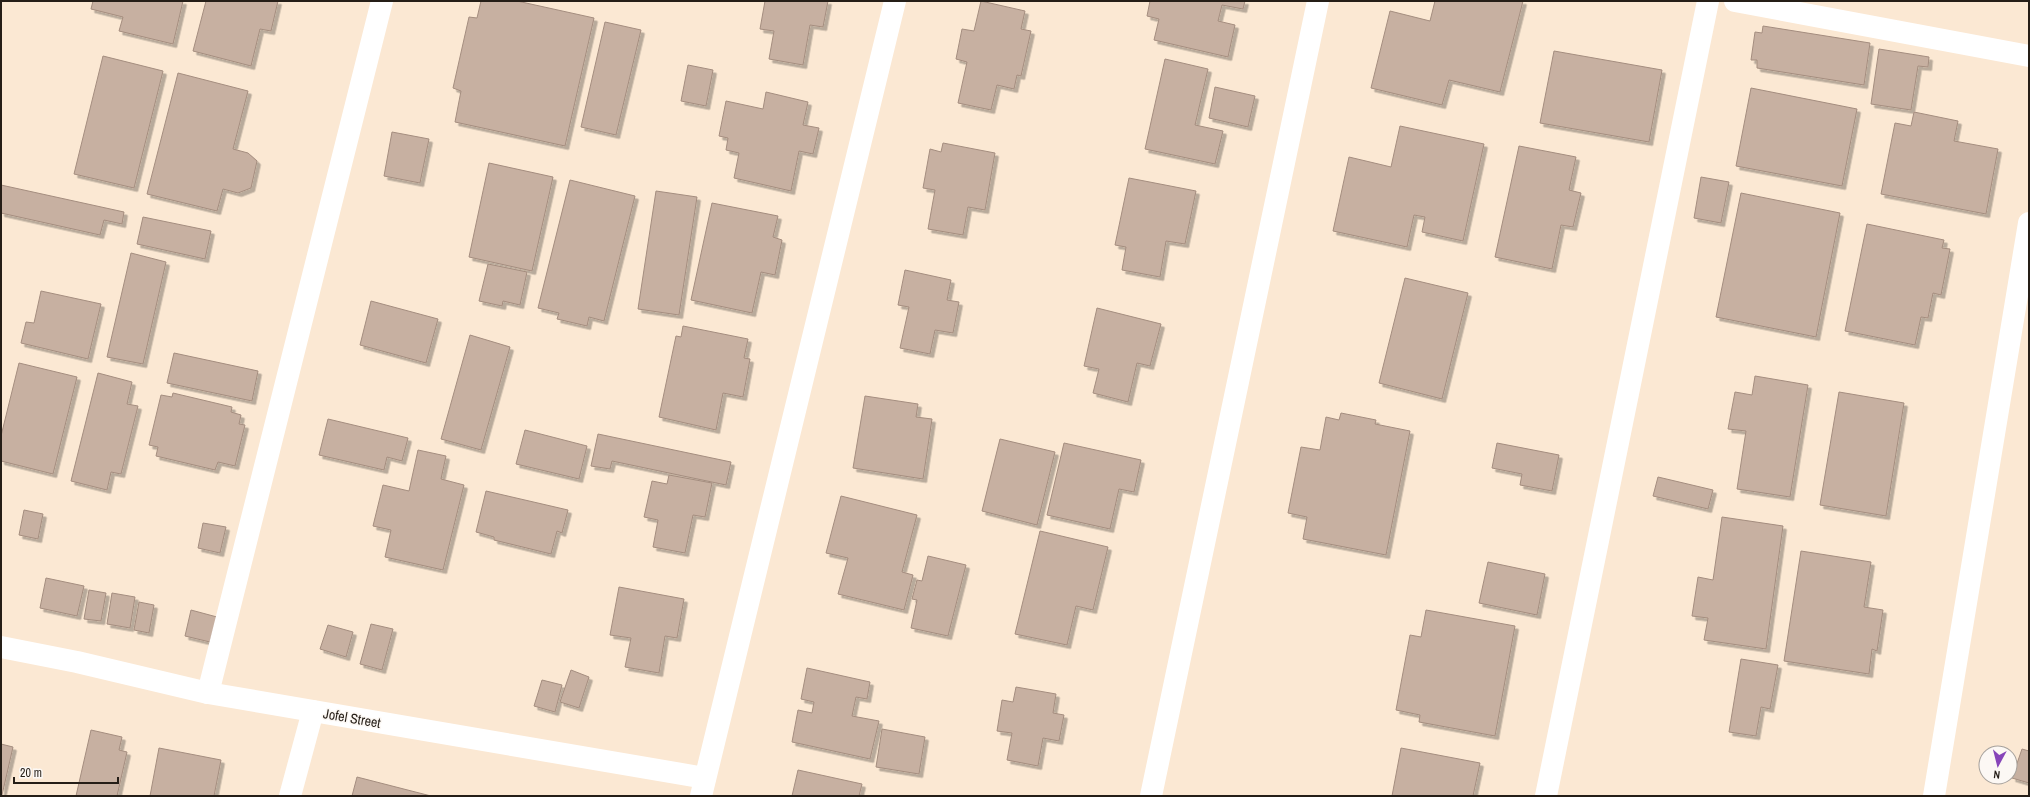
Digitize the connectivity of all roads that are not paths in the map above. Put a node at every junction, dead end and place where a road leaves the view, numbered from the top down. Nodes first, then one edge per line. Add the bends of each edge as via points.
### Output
1 (382, 1) edge
2 (895, 1) edge
3 (1318, 1) edge
4 (1708, 1) edge
5 (1734, 1) edge
6 (2029, 56) edge
7 (2029, 223) edge
8 (1, 647) edge
9 (208, 693) junction
10 (313, 711) junction
11 (703, 787) edge
12 (290, 796) edge
13 (1151, 796) edge
14 (1546, 796) edge
15 (1934, 796) edge

1 - 9 street
2 - 11 street
3 - 13 street
4 - 14 street
5 - 6 street
7 - 15 street
8 - 9 street, Jofel Street
9 - 10 street, Jofel Street
10 - 11 street, Jofel Street
10 - 12 street

